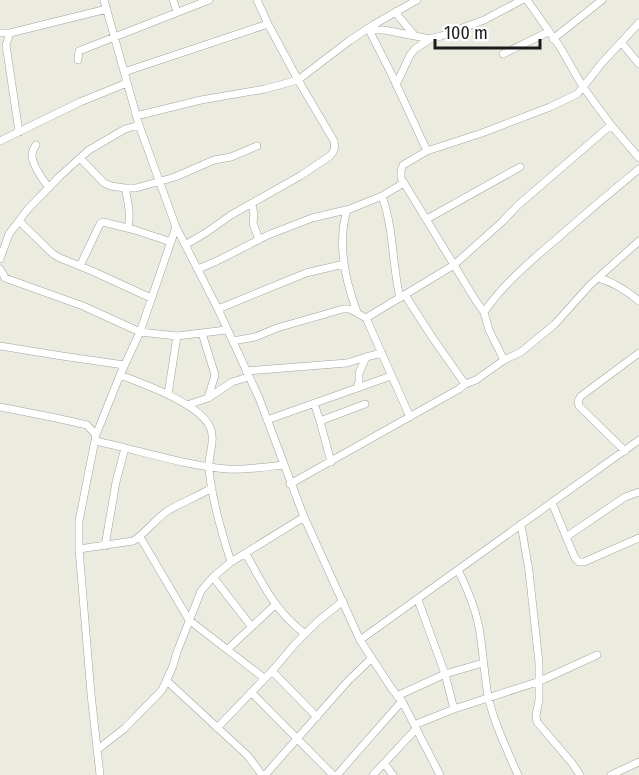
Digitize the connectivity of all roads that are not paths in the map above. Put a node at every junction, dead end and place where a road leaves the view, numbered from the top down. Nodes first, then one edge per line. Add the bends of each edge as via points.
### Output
1 (104, 0) edge
2 (173, 0) edge
3 (209, 0) edge
4 (257, 0) edge
5 (417, 0) edge
6 (522, 0) edge
7 (527, 0) edge
8 (602, 0) edge
9 (107, 9) junction
10 (177, 12) junction
11 (395, 12) junction
12 (639, 23) edge
13 (268, 24) junction
14 (368, 29) junction
15 (548, 32) junction
16 (0, 33) edge
17 (10, 33) junction
18 (415, 36) junction
19 (115, 37) junction
20 (430, 39) junction
21 (554, 39) junction
22 (621, 42) junction
23 (503, 54) dead end
24 (78, 60) dead end
25 (639, 64) edge
26 (124, 72) junction
27 (401, 72) junction
28 (392, 75) junction
29 (298, 80) junction
30 (127, 84) junction
31 (396, 85) junction
32 (583, 87) junction
33 (136, 116) junction
34 (139, 125) junction
35 (611, 125) junction
36 (19, 132) junction
37 (0, 141) edge
38 (36, 144) dead end
39 (257, 146) dead end
40 (427, 151) junction
41 (80, 158) junction
42 (639, 158) edge
43 (520, 167) dead end
44 (639, 169) edge
45 (160, 182) junction
46 (404, 183) junction
47 (49, 188) junction
48 (125, 188) junction
49 (382, 196) junction
50 (252, 204) junction
51 (346, 210) junction
52 (427, 219) junction
53 (19, 220) junction
54 (176, 227) junction
55 (128, 228) junction
56 (9, 234) junction
57 (0, 239) edge
58 (259, 240) junction
59 (639, 241) edge
60 (171, 242) junction
61 (185, 244) junction
62 (0, 259) edge
63 (344, 264) junction
64 (454, 265) junction
65 (80, 266) junction
66 (0, 269) edge
67 (198, 269) junction
68 (598, 278) junction
69 (402, 296) junction
70 (151, 298) junction
71 (639, 301) edge
72 (218, 309) junction
73 (357, 312) junction
74 (484, 312) junction
75 (366, 318) junction
76 (226, 330) junction
77 (140, 332) junction
78 (202, 333) junction
79 (177, 336) junction
80 (233, 341) junction
81 (0, 346) edge
82 (382, 353) junction
83 (639, 353) edge
84 (366, 357) junction
85 (504, 360) junction
86 (124, 365) junction
87 (247, 374) junction
88 (120, 375) junction
89 (392, 376) junction
90 (465, 384) junction
91 (357, 388) junction
92 (168, 394) junction
93 (208, 398) junction
94 (314, 403) junction
95 (365, 404) dead end
96 (187, 405) junction
97 (0, 407) edge
98 (410, 417) junction
99 (267, 420) junction
100 (321, 421) junction
101 (95, 438) junction
102 (639, 440) edge
103 (125, 448) junction
104 (625, 451) junction
105 (331, 462) junction
106 (283, 465) junction
107 (208, 466) junction
108 (290, 484) junction
109 (212, 488) junction
110 (639, 492) edge
111 (552, 503) junction
112 (304, 517) junction
113 (521, 524) junction
114 (140, 537) junction
115 (566, 537) junction
116 (639, 539) edge
117 (105, 546) junction
118 (79, 549) junction
119 (246, 554) junction
120 (231, 562) junction
121 (458, 570) junction
122 (213, 577) junction
123 (418, 600) junction
124 (343, 601) junction
125 (275, 605) junction
126 (189, 620) junction
127 (251, 626) junction
128 (305, 634) junction
129 (360, 640) junction
130 (228, 649) junction
131 (597, 655) dead end
132 (372, 658) junction
133 (483, 663) junction
134 (272, 671) junction
135 (445, 674) junction
136 (264, 678) junction
137 (167, 681) junction
138 (540, 681) junction
139 (251, 692) junction
140 (489, 698) junction
141 (399, 699) junction
142 (454, 709) junction
143 (317, 717) junction
144 (415, 727) junction
145 (217, 728) junction
146 (297, 739) junction
147 (97, 750) junction
148 (639, 762) edge
149 (384, 763) junction
150 (100, 775) edge
151 (263, 775) edge
152 (335, 775) edge
153 (373, 775) edge
154 (393, 775) edge
155 (440, 775) edge
156 (518, 775) edge
157 (580, 775) edge
158 (611, 775) edge

1 - 9 street
2 - 10 street
3 - 10 street
4 - 13 street
5 - 11 street
6 - 20 street via 484,20
7 - 15 street
8 - 21 street
9 - 17 street
9 - 19 street
10 - 19 street
11 - 14 street
11 - 18 street
12 - 22 street
13 - 26 street
13 - 29 street
14 - 18 street
14 - 28 street
14 - 29 street
15 - 21 street
15 - 23 street
16 - 17 street
17 - 36 street via 6,45
18 - 20 street
19 - 24 street via 79,51
19 - 26 street
20 - 27 street via 415,49
21 - 32 street
22 - 25 street
22 - 32 street
26 - 30 street
27 - 28 street
27 - 31 street
28 - 31 street
29 - 33 street
29 - 50 street via 335,149 300,176
30 - 33 street
30 - 36 street
31 - 40 street
32 - 35 street
32 - 40 street via 550,107
33 - 34 street
34 - 41 street via 125,129
34 - 45 street
35 - 42 street
35 - 64 street
36 - 37 street
38 - 47 street via 32,155
39 - 45 street
40 - 46 street via 403,165
41 - 47 street
41 - 48 street via 104,183
43 - 52 street
44 - 74 street via 531,261
45 - 48 street
45 - 54 street
46 - 49 street
46 - 52 street
47 - 53 street
48 - 55 street
49 - 51 street
49 - 69 street via 396,283
50 - 58 street
50 - 61 street
51 - 58 street via 312,218
51 - 63 street via 342,226
52 - 64 street
53 - 56 street
53 - 65 street via 53,254
54 - 60 street
54 - 61 street
55 - 60 street
55 - 65 street via 100,224
56 - 57 street
56 - 62 street
58 - 67 street
59 - 68 street
60 - 70 street
61 - 67 street
63 - 72 street via 306,273
63 - 73 street
64 - 69 street
64 - 74 street
65 - 70 street
66 - 77 street via 5,278
67 - 72 street
68 - 71 street via 626,290
68 - 85 street via 555,324 521,352
69 - 75 street
69 - 90 street
70 - 77 street
72 - 76 street
73 - 75 street
73 - 80 street via 343,309
74 - 85 street
75 - 82 street
76 - 78 street
76 - 80 street
77 - 79 street
77 - 86 street
78 - 79 street
78 - 93 street via 215,375
79 - 92 street
80 - 87 street
81 - 86 street
82 - 84 street
82 - 89 street
83 - 104 street via 578,400 579,406
84 - 87 street via 347,363
84 - 91 street
85 - 90 street
86 - 88 street
87 - 93 street
87 - 99 street
88 - 92 street
88 - 101 street
89 - 91 street
89 - 98 street
90 - 98 street
91 - 94 street
92 - 96 street
93 - 96 street
94 - 99 street
94 - 100 street
95 - 100 street
96 - 107 street via 210,426
97 - 101 street via 87,426
98 - 105 street
99 - 106 street
100 - 105 street
101 - 103 street
101 - 118 street via 80,521
102 - 104 street
103 - 107 street
103 - 117 street
104 - 111 street
105 - 108 street
106 - 107 street via 251,469
106 - 108 street
107 - 109 street
108 - 112 street
109 - 114 street via 169,510
109 - 120 street
110 - 115 street via 625,497
111 - 113 street
111 - 115 street
112 - 119 street
112 - 124 street
113 - 121 street
113 - 138 street
114 - 117 street
114 - 126 street
115 - 116 street via 579,562
117 - 118 street
118 - 147 street
119 - 120 street
119 - 125 street
120 - 122 street
121 - 123 street
121 - 133 street via 479,625
122 - 126 street via 201,591
122 - 127 street
123 - 129 street
123 - 135 street
124 - 128 street
124 - 129 street
125 - 127 street
125 - 128 street
126 - 130 street
126 - 137 street
127 - 130 street
128 - 134 street
129 - 132 street
130 - 136 street
131 - 138 street
132 - 141 street
132 - 143 street
133 - 135 street
133 - 140 street
134 - 136 street
134 - 143 street
135 - 141 street
135 - 142 street
136 - 139 street
137 - 145 street
137 - 147 street via 125,728
138 - 140 street
138 - 157 street via 537,722
139 - 145 street
139 - 146 street
140 - 142 street
140 - 156 street
141 - 144 street
141 - 152 street
142 - 144 street
143 - 146 street
144 - 149 street
144 - 155 street
145 - 151 street
146 - 151 street
146 - 152 street
147 - 150 street
148 - 158 street
149 - 153 street
149 - 154 street

